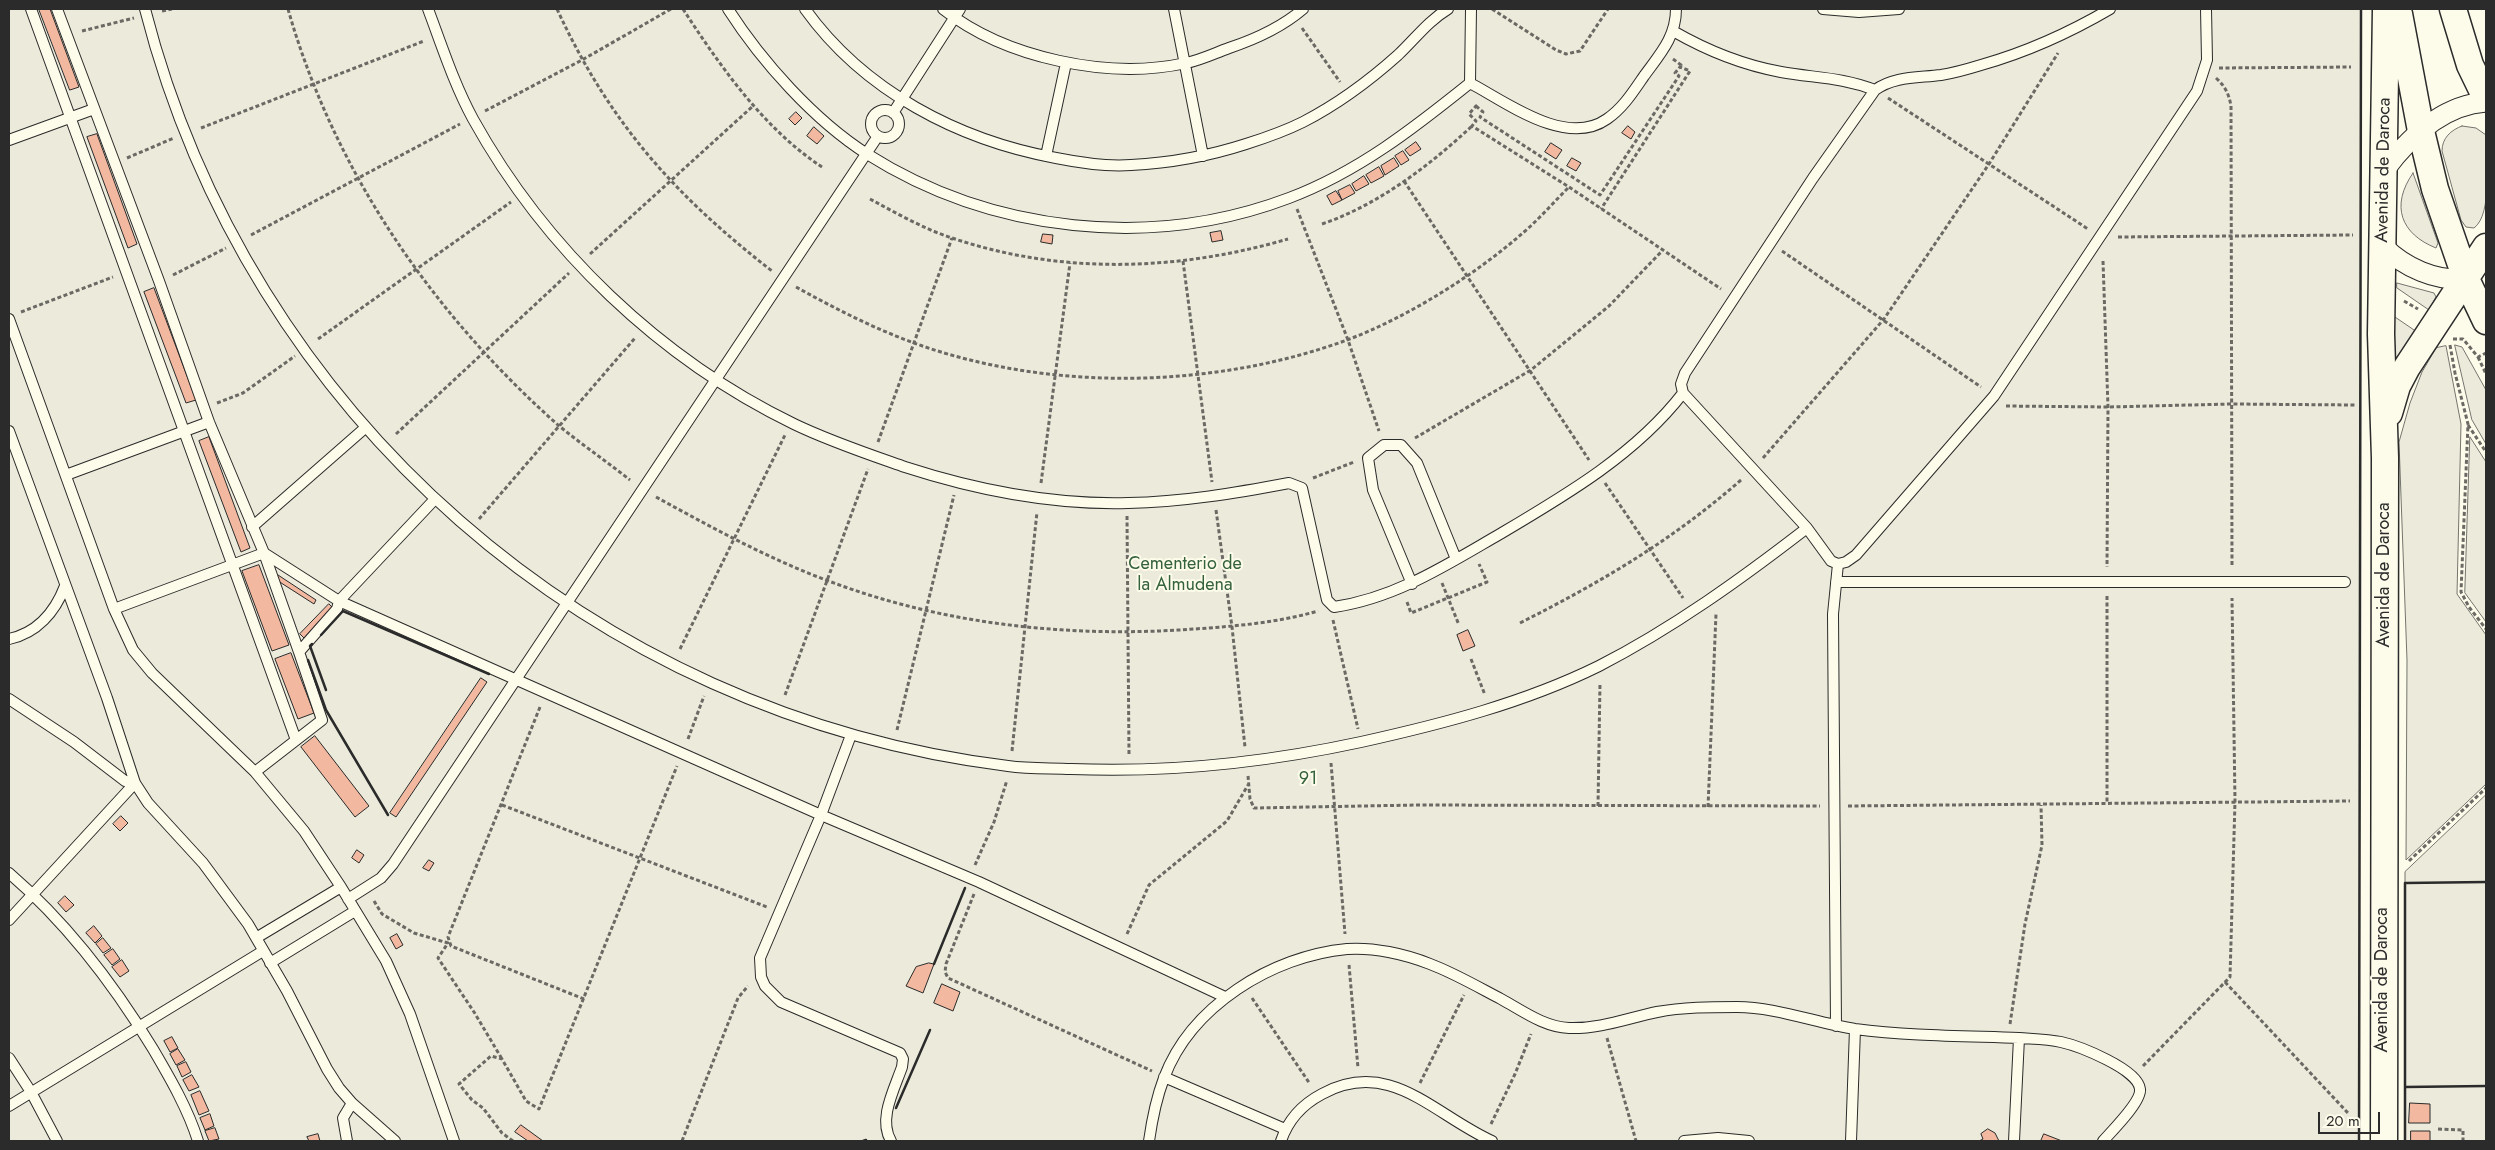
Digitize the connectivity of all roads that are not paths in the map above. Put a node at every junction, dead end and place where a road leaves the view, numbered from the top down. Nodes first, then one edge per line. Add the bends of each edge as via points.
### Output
1 (31, 9) edge
2 (57, 9) edge
3 (428, 9) edge
4 (728, 9) edge
5 (805, 9) edge
6 (943, 9) edge
7 (1174, 9) edge
8 (1303, 9) edge
9 (1448, 9) edge
10 (1471, 9) edge
11 (1676, 9) edge
12 (1823, 9) edge
13 (1899, 9) edge
14 (2110, 9) edge
15 (2206, 9) edge
16 (2386, 9) edge
17 (2398, 9) edge
18 (2453, 9) edge
19 (146, 12) edge
20 (957, 13) edge
21 (1673, 31) junction
22 (1066, 63) junction
23 (1186, 63) junction
24 (1470, 83) junction
25 (1875, 90) junction
26 (2486, 98) edge
27 (902, 100) junction
28 (2486, 102) edge
29 (94, 109) junction
30 (893, 113) junction
31 (72, 117) junction
32 (2421, 131) junction
33 (878, 136) junction
34 (9, 140) edge
35 (866, 153) junction
36 (1046, 156) junction
37 (1203, 156) junction
38 (2384, 171) junction
39 (2383, 246) junction
40 (2486, 247) edge
41 (2466, 279) junction
42 (13, 316) edge
43 (2486, 321) edge
44 (717, 379) junction
45 (1683, 393) junction
46 (209, 422) junction
47 (365, 428) junction
48 (9, 431) edge
49 (185, 431) junction
50 (2385, 458) junction
51 (66, 475) junction
52 (435, 499) junction
53 (252, 527) junction
54 (1807, 528) junction
55 (264, 553) junction
56 (1456, 559) junction
57 (233, 564) junction
58 (1838, 564) junction
59 (1836, 582) junction
60 (2345, 582) dead end
61 (1412, 584) junction
62 (65, 586) junction
63 (339, 601) junction
64 (567, 603) junction
65 (114, 609) junction
66 (9, 640) edge
67 (299, 652) junction
68 (516, 679) junction
69 (9, 699) edge
70 (852, 735) junction
71 (296, 740) junction
72 (255, 772) junction
73 (136, 783) junction
74 (821, 815) junction
75 (9, 872) edge
76 (341, 888) junction
77 (33, 894) junction
78 (348, 899) junction
79 (355, 911) junction
80 (9, 920) edge
81 (256, 938) junction
82 (263, 951) junction
83 (270, 963) junction
84 (1225, 997) junction
85 (140, 1026) junction
86 (1836, 1026) junction
87 (1855, 1029) junction
88 (2014, 1038) junction
89 (9, 1058) edge
90 (1164, 1076) junction
91 (31, 1092) junction
92 (352, 1103) junction
93 (9, 1106) edge
94 (1285, 1129) junction
95 (886, 1139) edge
96 (1488, 1140) edge
97 (57, 1141) edge
98 (198, 1141) edge
99 (347, 1141) edge
100 (395, 1141) edge
101 (454, 1141) edge
102 (1149, 1141) edge
103 (1281, 1141) edge
104 (1684, 1141) edge
105 (1749, 1141) edge
106 (1851, 1141) edge
107 (2014, 1141) edge
108 (2103, 1141) edge
109 (2384, 1141) edge

1 - 31 lane
2 - 29 lane
3 - 44 lane via 472,118 521,194 579,265 644,327
4 - 35 lane via 782,79 823,120
5 - 27 lane via 866,73
6 - 20 lane
7 - 23 lane
8 - 23 lane via 1248,42
9 - 37 lane via 1430,22 1377,74 1349,95 1284,130
10 - 24 lane
11 - 21 lane
12 - 13 lane via 1859,12
14 - 25 lane via 2038,46 1942,75 1886,82
15 - 58 lane via 2205,68 2197,91 1994,396 1856,555
16 - 38 street, Avenida de Daroca
17 - 32 street
18 - 26 street via 2470,65
19 - 47 lane via 184,134 236,243 303,350
20 - 22 lane via 995,41
20 - 27 lane
21 - 24 lane via 1664,49 1624,104 1606,120 1584,128 1550,124
21 - 25 lane via 1704,49 1770,69 1852,81
22 - 23 lane via 1110,67
22 - 36 lane
23 - 37 lane
24 - 35 lane via 1422,122 1343,174 1288,199 1227,217 1172,227 1082,227 991,210 906,176
25 - 45 lane via 1685,373 1681,384
27 - 30 lane
27 - 36 lane via 972,135 1005,147
28 - 32 street via 2466,104
29 - 31 lane
29 - 46 lane
30 - 33 lane via 898,119 897,130 890,137
30 - 33 lane via 880,111 872,118 872,129
31 - 34 lane
31 - 49 lane
32 - 38 street via 2411,138
32 - 41 street via 2435,189
33 - 35 lane
35 - 44 lane
36 - 37 lane via 1086,164 1129,166
38 - 39 street, Avenida de Daroca
39 - 41 street via 2396,260 2413,269 2446,278
39 - 50 street, Avenida de Daroca via 2381,344
40 - 41 street
41 - 43 street
41 - 50 street via 2406,367 2397,386 2389,413
42 - 51 lane
44 - 61 lane via 791,423 872,456 957,482 1039,498 1127,503 1214,497 1296,484 1302,488 1327,600 1334,607
44 - 64 lane
45 - 54 lane
45 - 56 lane via 1663,418 1597,473
46 - 49 lane
46 - 53 lane
47 - 52 lane
47 - 53 lane
48 - 62 lane
49 - 51 lane
49 - 57 lane
50 - 109 street, Avenida de Daroca
51 - 65 lane
52 - 63 lane
52 - 64 lane
53 - 55 lane
54 - 58 lane via 1832,561
54 - 70 lane via 1709,600 1600,665 1532,694 1430,727 1330,749 1211,767 1129,771 1011,767
55 - 57 lane
55 - 63 lane
55 - 67 lane
56 - 61 lane
56 - 61 lane via 1417,463 1401,445 1384,445 1368,458 1373,490
57 - 65 lane
57 - 71 lane
58 - 59 lane
59 - 60 lane
59 - 86 lane
62 - 66 lane via 54,609 43,622
62 - 73 lane
63 - 67 lane via 337,609
63 - 68 lane
64 - 68 lane
64 - 70 lane via 617,636 710,682 780,711
65 - 72 lane via 133,650 152,673
67 - 71 lane via 322,720
68 - 74 lane
68 - 78 lane via 393,864 381,878
69 - 73 lane via 126,781
70 - 74 lane
71 - 72 lane
72 - 76 lane via 304,831
73 - 77 lane
73 - 81 lane via 148,803 203,862
74 - 84 lane via 979,882
74 - 95 lane via 760,958 761,977 772,995 789,1007 900,1053 903,1059 887,1113
75 - 77 lane
76 - 78 lane
76 - 81 lane
77 - 80 lane
77 - 85 lane via 73,935
78 - 79 lane
79 - 83 lane
79 - 101 lane via 386,961 410,1014
81 - 82 lane
82 - 83 lane
82 - 85 lane
83 - 92 lane via 309,1030 327,1069
84 - 86 lane via 1270,970 1308,956 1348,949 1407,957 1429,964 1538,1020 1570,1028 1700,1007 1741,1007
84 - 90 lane via 1192,1031
85 - 91 lane
85 - 98 lane via 172,1081
86 - 87 lane
87 - 88 lane via 1910,1035
87 - 106 lane
88 - 107 lane
88 - 108 lane via 2058,1041 2077,1046 2127,1071 2137,1081 2141,1090 2137,1100
89 - 91 lane
90 - 94 lane
90 - 102 lane
91 - 93 lane
91 - 97 lane
92 - 99 lane via 343,1118
92 - 100 lane
94 - 96 lane via 1295,1115 1318,1096 1334,1087 1359,1081 1390,1084
94 - 103 lane
104 - 105 lane via 1718,1138

